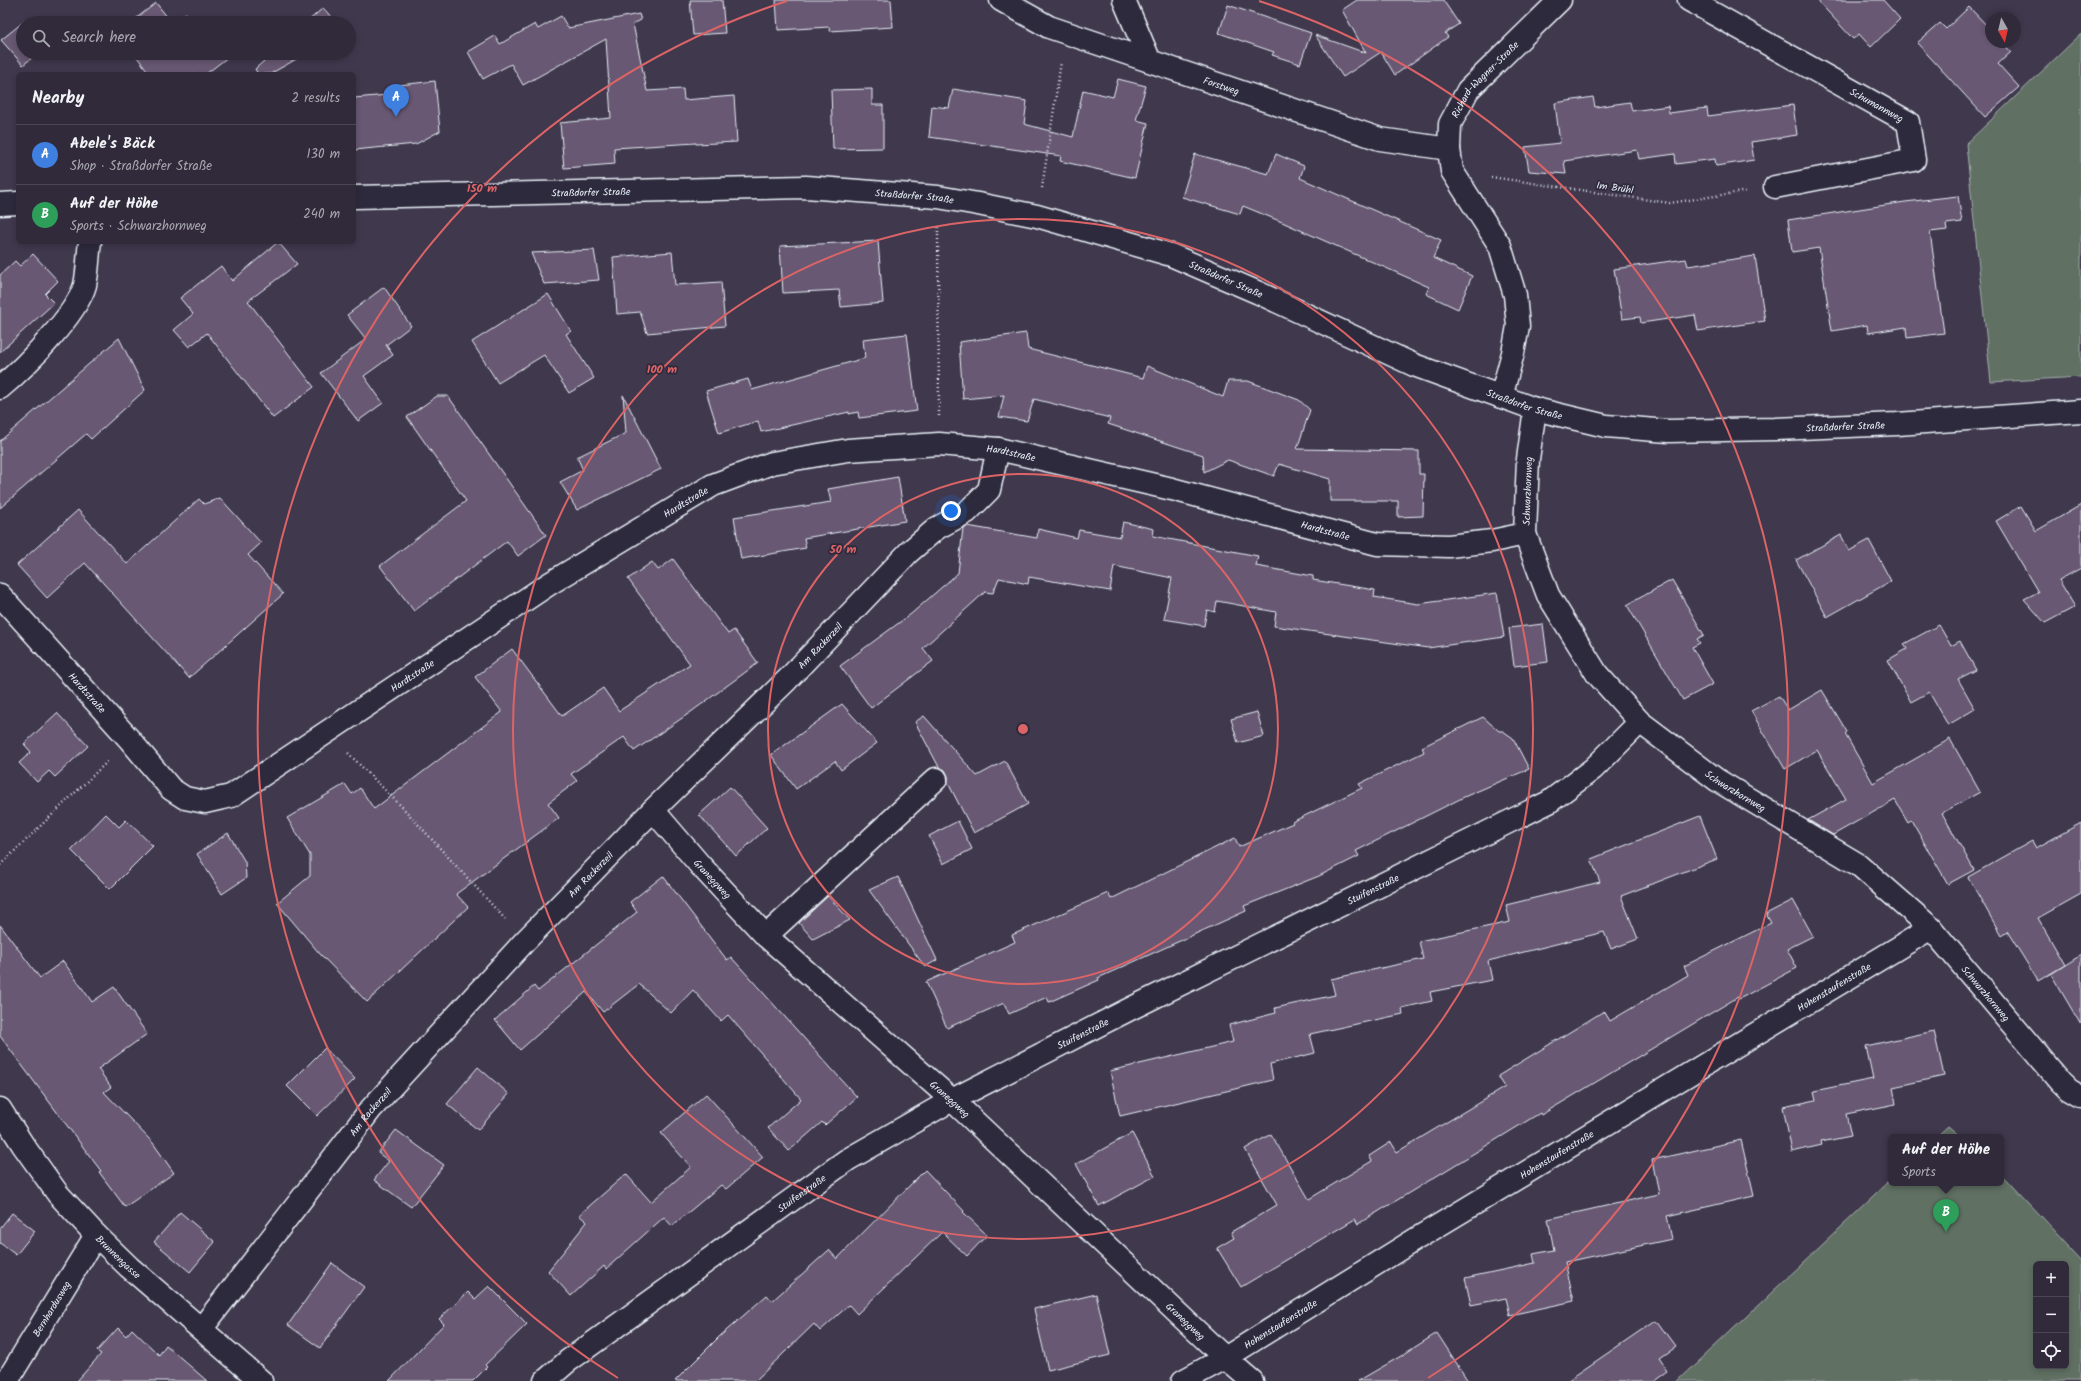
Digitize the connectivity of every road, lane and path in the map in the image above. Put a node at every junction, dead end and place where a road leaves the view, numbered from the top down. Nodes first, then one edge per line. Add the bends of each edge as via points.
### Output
1 (1001, 0) edge
2 (1124, 0) edge
3 (1560, 0) edge
4 (1689, 0) edge
5 (1149, 59) junction
6 (1060, 64) dead end
7 (1449, 150) junction
8 (1452, 171) junction
9 (1043, 178) dead end
10 (1775, 187) joint
11 (356, 197) edge
12 (938, 197) junction
13 (16, 203) edge
14 (0, 204) edge
15 (90, 244) edge
16 (0, 388) edge
17 (1501, 397) junction
18 (1535, 409) junction
19 (2081, 411) edge
20 (939, 444) junction
21 (998, 449) junction
22 (1525, 534) junction
23 (0, 595) edge
24 (1640, 722) junction
25 (328, 732) junction
26 (130, 740) junction
27 (936, 779) dead end
28 (653, 810) junction
29 (0, 865) edge
30 (1931, 928) junction
31 (766, 936) junction
32 (525, 941) junction
33 (2081, 1097) edge
34 (952, 1100) junction
35 (0, 1110) edge
36 (96, 1235) junction
37 (202, 1328) junction
38 (1225, 1358) junction
39 (7, 1381) edge
40 (261, 1381) edge
41 (545, 1381) edge
42 (1183, 1381) edge
43 (1252, 1381) edge

1 - 5 street, Forstweg via 1049,27
2 - 5 street
3 - 7 street, Richard-Wagner-Straße via 1468,90 1450,124
4 - 10 street, Schumannweg via 1908,122 1914,160
5 - 7 street, Forstweg via 1380,138
6 - 9 path
7 - 8 street, Richard-Wagner-Straße
8 - 10 path, Im Brühl via 1670,203
8 - 17 street, Richard-Wagner-Straße via 1500,246 1515,295 1518,326
11 - 12 street, Straßdorfer Straße via 806,187
12 - 17 street, Straßdorfer Straße via 1037,216 1170,255 1260,293 1414,365
12 - 20 path
13 - 14 street
15 - 16 street via 85,286 65,320
17 - 18 street, Straßdorfer Straße
18 - 19 street, Straßdorfer Straße via 1606,426 1668,431 1890,424
18 - 22 street, Schwarzhornweg via 1528,459
20 - 21 street, Hardtstraße
20 - 25 street, Hardtstraße via 848,450 772,463 713,485 549,584
21 - 22 street, Hardtstraße via 1172,489 1377,544 1450,546
21 - 28 street, Am Rackerzeil via 989,490 967,512 936,528 909,552 786,680
22 - 24 street, Schwarzhornweg via 1548,595 1597,674
23 - 26 street, Hardtstraße
24 - 30 street, Schwarzhornweg via 1717,780 1859,865
24 - 34 street, Stuifenstraße via 1594,768 1549,802
25 - 26 street, Hardtstraße via 231,796 205,802 185,798 171,789
25 - 32 path via 404,809
26 - 29 path
27 - 31 street
28 - 31 street, Graneggweg
28 - 32 street, Am Rackerzeil
30 - 33 street, Schwarzhornweg via 2060,1081
30 - 38 street, Hohenstaufenstraße via 1416,1239
31 - 34 street, Graneggweg
32 - 37 street, Am Rackerzeil via 371,1109
34 - 38 street, Graneggweg
34 - 41 street, Stuifenstraße via 847,1160 568,1361
35 - 36 street, Brunnengasse via 58,1194
36 - 37 street, Brunnengasse via 129,1267
36 - 39 street, Bernhardusweg
37 - 40 street, Brunnengasse
38 - 42 street, Hohenstaufenstraße
38 - 43 street, Graneggweg

